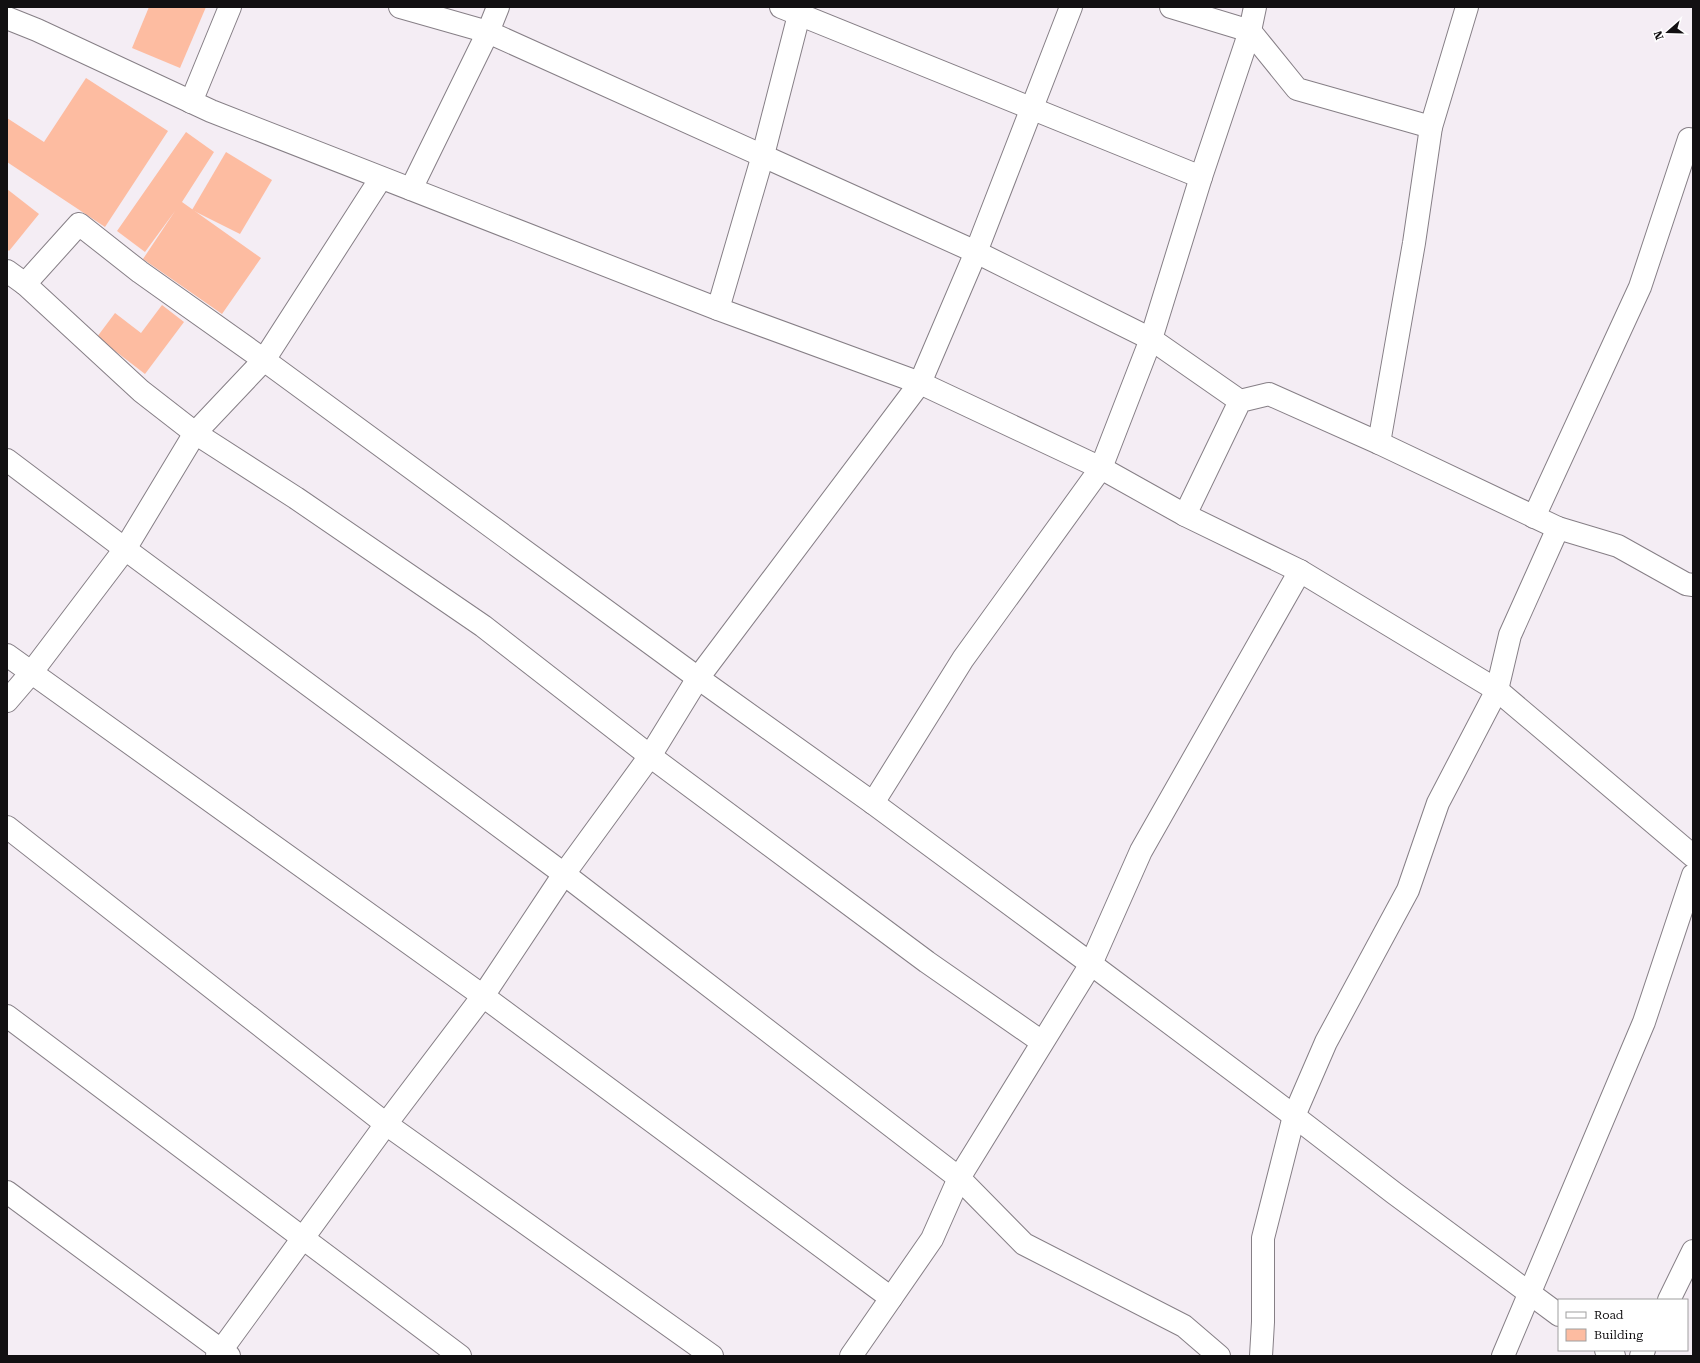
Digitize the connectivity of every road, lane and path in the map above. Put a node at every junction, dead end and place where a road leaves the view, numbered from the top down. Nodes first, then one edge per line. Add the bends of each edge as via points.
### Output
1 (230, 7) edge
2 (400, 7) edge
3 (498, 7) edge
4 (1071, 7) edge
5 (1171, 7) edge
6 (1255, 7) edge
7 (1467, 7) edge
8 (794, 9) edge
9 (7, 18) edge
10 (1250, 31) junction
11 (488, 32) junction
12 (191, 102) junction
13 (1032, 108) junction
14 (1431, 127) junction
15 (1689, 139) dead end
16 (763, 155) junction
17 (1201, 177) junction
18 (381, 178) junction
19 (411, 189) junction
20 (976, 252) junction
21 (7, 271) edge
22 (25, 284) junction
23 (718, 309) junction
24 (1151, 339) junction
25 (264, 360) junction
26 (920, 383) junction
27 (1240, 401) junction
28 (195, 433) junction
29 (1379, 443) junction
30 (7, 460) edge
31 (1101, 468) junction
32 (1185, 515) junction
33 (1534, 517) junction
34 (1558, 528) junction
35 (125, 549) junction
36 (1300, 571) junction
37 (1693, 585) edge
38 (7, 655) edge
39 (31, 674) junction
40 (698, 678) junction
41 (1497, 690) junction
42 (7, 701) edge
43 (650, 756) junction
44 (873, 803) junction
45 (7, 827) edge
46 (1693, 856) edge
47 (564, 874) junction
48 (1693, 876) edge
49 (1091, 964) junction
50 (483, 996) junction
51 (7, 1016) edge
52 (1042, 1042) junction
53 (1294, 1116) junction
54 (386, 1124) junction
55 (959, 1178) junction
56 (7, 1192) edge
57 (303, 1237) junction
58 (1693, 1251) edge
59 (1530, 1293) junction
60 (891, 1298) junction
61 (1669, 1299) edge
62 (1558, 1314) edge
63 (223, 1354) edge
64 (460, 1356) edge
65 (712, 1356) edge
66 (851, 1356) edge
67 (1218, 1356) edge
68 (1261, 1356) edge
69 (1503, 1356) edge

1 - 12 street
2 - 11 street
3 - 11 street
4 - 13 street
5 - 10 street
6 - 10 street
7 - 14 street
8 - 13 street
8 - 16 street
9 - 12 street
10 - 14 street via 1297,89
10 - 17 street
11 - 16 street
11 - 19 street
12 - 18 street
13 - 17 street
13 - 20 street
14 - 29 street via 1414,243
15 - 33 street via 1640,287
16 - 20 street
16 - 23 street
17 - 24 street
18 - 19 street
18 - 25 street
19 - 23 street
20 - 24 street
20 - 26 street
21 - 22 street
22 - 25 street via 79,224 140,272
22 - 28 street via 141,390
23 - 26 street
24 - 27 street
24 - 31 street
25 - 28 street
25 - 40 street
26 - 31 street
26 - 40 street
27 - 29 street via 1269,394
27 - 32 street
28 - 35 street
28 - 43 street via 296,498 483,626
29 - 33 street
30 - 35 street
31 - 32 street
31 - 44 street via 963,659
32 - 36 street
33 - 34 street
34 - 37 street via 1618,546 1686,584
34 - 41 street via 1510,635
35 - 39 street
35 - 47 street
36 - 41 street
36 - 49 street via 1141,851
38 - 39 street
39 - 42 street
39 - 50 street
40 - 43 street
40 - 44 street
41 - 46 street
41 - 53 street via 1438,803 1408,890 1326,1042
43 - 47 street
43 - 52 street via 927,962
44 - 49 street
45 - 54 street
47 - 50 street
47 - 55 street
48 - 59 street via 1644,1022
49 - 52 street
49 - 53 street
50 - 54 street
50 - 60 street
51 - 57 street
52 - 55 street
53 - 59 street
53 - 68 street via 1263,1238
54 - 57 street
54 - 65 street
55 - 60 street via 932,1239
55 - 67 street via 1024,1244 1184,1326
56 - 63 street
57 - 63 street
57 - 64 street
58 - 61 street
59 - 62 street
59 - 69 street
60 - 66 street

